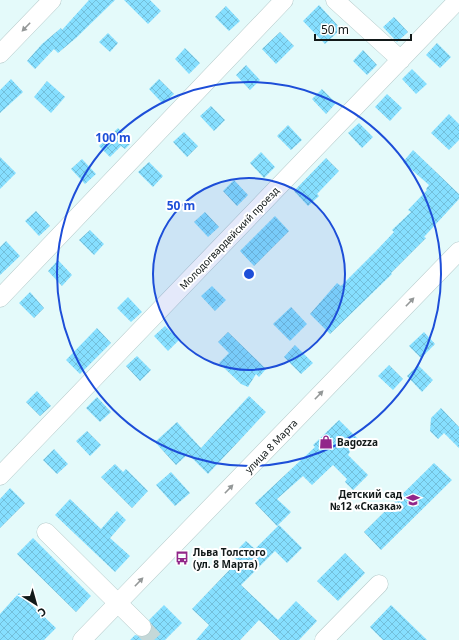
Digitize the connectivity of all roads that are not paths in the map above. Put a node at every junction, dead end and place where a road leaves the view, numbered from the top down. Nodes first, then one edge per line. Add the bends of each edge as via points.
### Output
1 (52, 0) edge
2 (284, 0) edge
3 (335, 0) edge
4 (458, 0) edge
5 (0, 54) edge
6 (401, 60) junction
7 (459, 251) edge
8 (0, 298) edge
9 (0, 476) edge
10 (46, 532) dead end
11 (379, 584) dead end
12 (118, 604) junction
13 (142, 627) tunnel mouth
14 (82, 640) edge
15 (324, 640) edge

1 -> 5 street
2 - 8 street
3 - 6 street
4 - 6 street, Молодогвардейский проезд
6 - 9 street, Молодогвардейский проезд
12 -> 7 street, улица 8 Марта
10 - 12 street
11 - 15 street
12 - 13 street
12 - 14 street, улица 8 Марта

